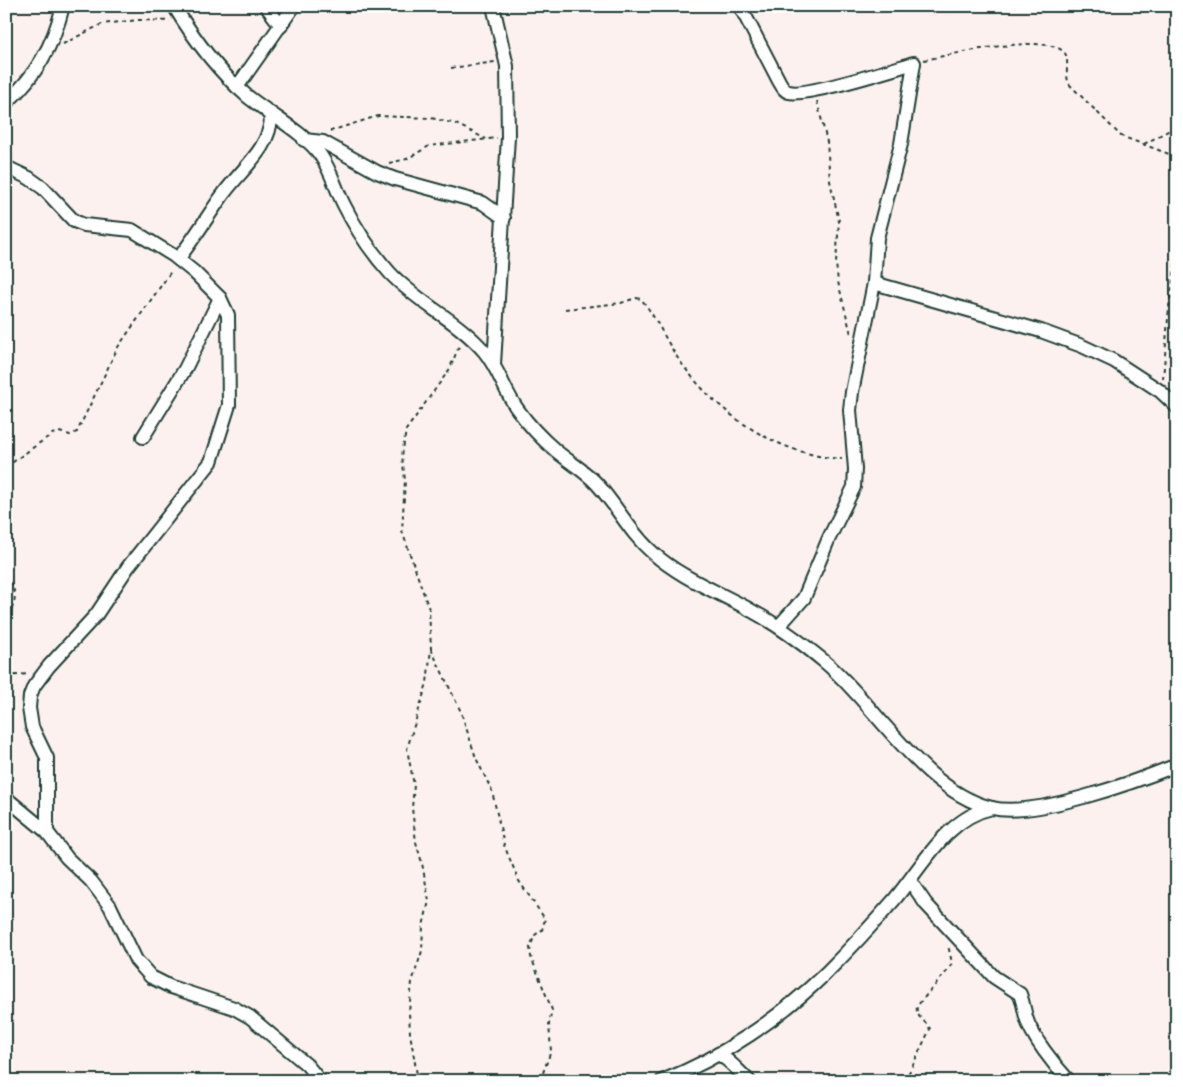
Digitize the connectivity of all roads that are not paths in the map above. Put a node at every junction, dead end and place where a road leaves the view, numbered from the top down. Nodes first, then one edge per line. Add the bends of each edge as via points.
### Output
1 (64, 6) edge
2 (174, 6) edge
3 (266, 6) edge
4 (294, 6) edge
5 (493, 6) edge
6 (740, 6) edge
7 (281, 26) junction
8 (237, 87) junction
9 (6, 103) edge
10 (267, 112) junction
11 (304, 140) junction
12 (6, 167) edge
13 (505, 197) junction
14 (483, 203) junction
15 (504, 218) junction
16 (178, 259) junction
17 (874, 283) junction
18 (220, 298) junction
19 (494, 364) junction
20 (1177, 407) edge
21 (143, 438) dead end
22 (779, 626) junction
23 (1177, 765) edge
24 (6, 798) edge
25 (992, 808) junction
26 (47, 832) junction
27 (910, 881) junction
28 (718, 1054) junction
29 (320, 1081) edge
30 (662, 1081) edge
31 (749, 1081) edge
32 (1069, 1081) edge

1 - 9 street via 58,28 37,71
2 - 8 street via 188,29
3 - 7 street
4 - 7 street
5 - 13 street via 507,66
6 - 17 street via 784,89 790,93 814,90 914,63 901,144 877,238
7 - 8 street
8 - 10 street
10 - 11 street
10 - 16 street via 271,124 264,141
11 - 14 street via 324,142 364,165 411,185
11 - 19 street via 320,156 343,205 390,273 465,333
12 - 16 street via 43,188 74,221 132,230
13 - 14 street
13 - 15 street
14 - 15 street
15 - 19 street
16 - 18 street
17 - 20 street via 1082,346 1114,360 1160,391
17 - 22 street via 850,410 856,477 854,487 804,598
18 - 21 street via 185,369
18 - 26 street via 228,315 229,405 211,462 128,567 96,615 49,666 30,696 31,722 47,758
19 - 22 street via 506,392 524,417 556,451 582,469 600,487 631,530 652,552 692,580
22 - 25 street via 828,665 925,767 966,798
23 - 25 street via 1083,796 1021,809
24 - 26 street
25 - 27 street via 976,811 952,829
26 - 29 street via 110,906 136,960 151,977 250,1017
27 - 28 street via 826,972 788,1006
27 - 32 street via 926,904 994,977 1020,994 1031,1028
28 - 30 street
28 - 31 street

